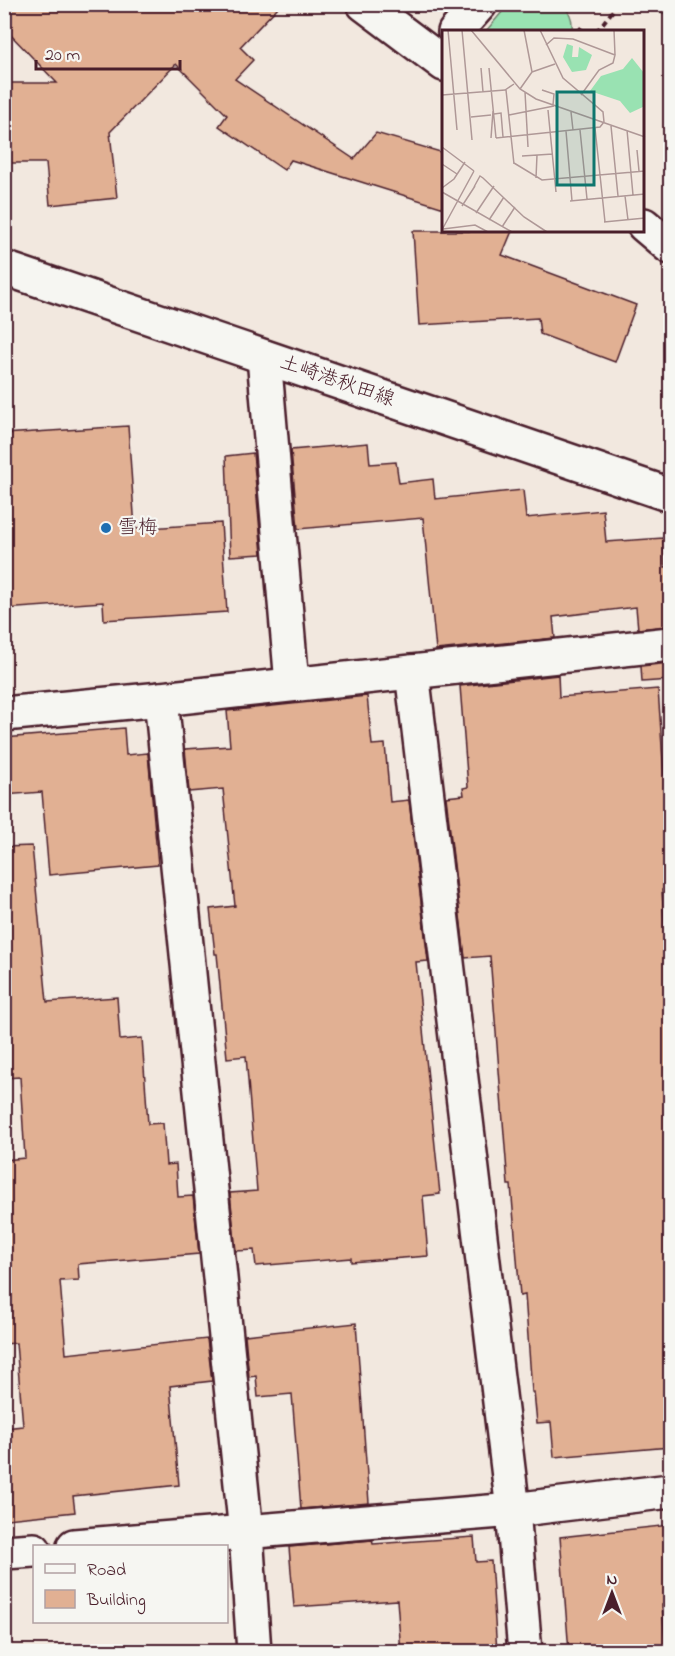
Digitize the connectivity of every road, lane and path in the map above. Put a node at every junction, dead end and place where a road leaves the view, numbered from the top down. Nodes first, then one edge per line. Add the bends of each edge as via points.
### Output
1 (364, 4) edge
2 (480, 4) edge
3 (618, 4) edge
4 (584, 24) dead end
5 (457, 30) edge
6 (580, 30) edge
7 (598, 30) edge
8 (440, 54) edge
9 (645, 226) edge
10 (670, 247) edge
11 (4, 268) edge
12 (264, 357) junction
13 (670, 495) edge
14 (670, 644) edge
15 (412, 672) junction
16 (292, 684) junction
17 (161, 699) junction
18 (4, 714) edge
19 (670, 1491) edge
20 (513, 1510) junction
21 (246, 1533) junction
22 (87, 1545) edge
23 (33, 1550) edge
24 (4, 1552) edge
25 (254, 1652) edge
26 (525, 1652) edge

1 - 8 street
2 - 5 street
3 - 7 path
4 - 6 path
9 - 10 street
11 - 12 street, 土崎港秋田線
12 - 13 street, 土崎港秋田線
12 - 16 street
14 - 15 street
15 - 16 street
15 - 20 street
16 - 17 street
17 - 18 street
17 - 21 street
19 - 20 street
20 - 21 street
20 - 26 street
21 - 22 street
21 - 25 street
23 - 24 street

